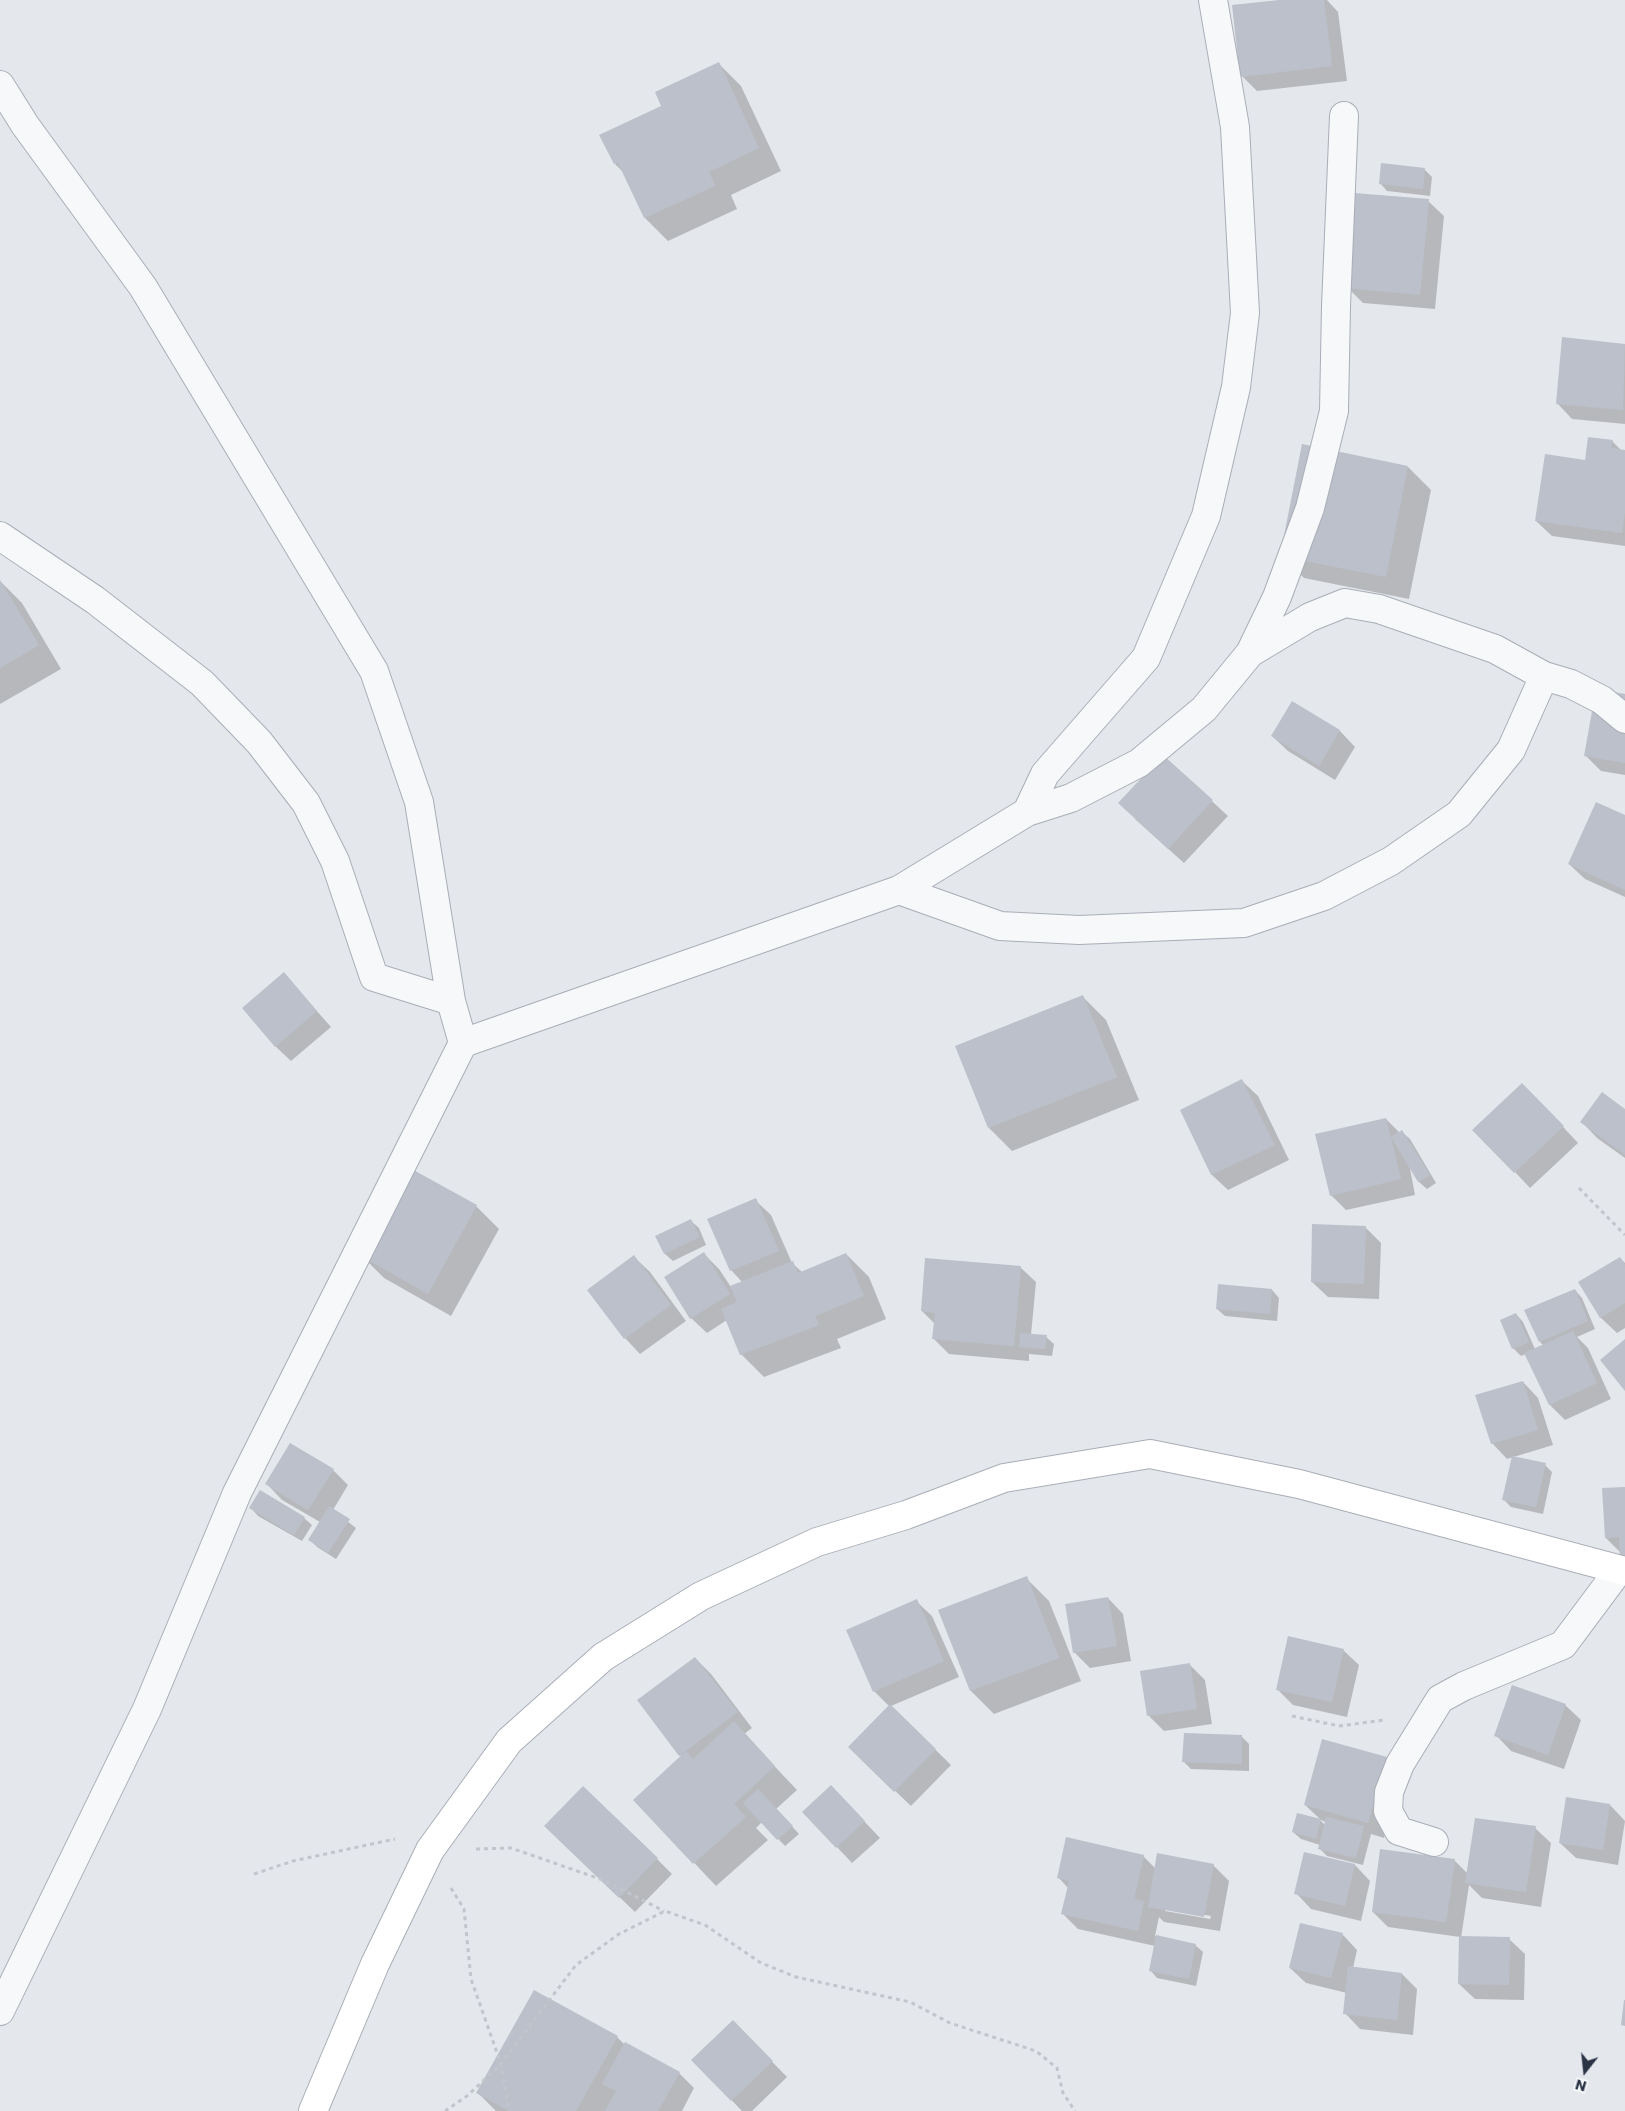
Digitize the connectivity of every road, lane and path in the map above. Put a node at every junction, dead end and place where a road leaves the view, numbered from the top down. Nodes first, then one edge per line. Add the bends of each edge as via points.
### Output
1 (1213, 0) edge
2 (0, 84) edge
3 (1344, 116) dead end
4 (0, 536) edge
5 (1250, 653) junction
6 (1544, 676) junction
7 (1625, 719) edge
8 (1027, 812) junction
9 (898, 890) junction
10 (451, 1001) junction
11 (463, 1042) junction
12 (1579, 1188) dead end
13 (1625, 1235) edge
14 (1622, 1570) edge
15 (1292, 1716) dead end
16 (1386, 1720) dead end
17 (1434, 1842) dead end
18 (430, 1850) junction
19 (0, 2011) edge
20 (501, 2064) junction
21 (313, 2111) edge
22 (445, 2111) edge
23 (509, 2111) edge
24 (1075, 2111) edge

1 - 8 street via 1235,127 1245,313 1236,387 1206,516 1146,658 1045,774
2 - 10 street via 25,125 143,287 374,670 419,802
3 - 5 street via 1334,411 1310,508 1277,597
4 - 10 street via 95,600 202,684 253,736 306,803 335,861 374,977
5 - 6 street via 1310,617 1345,603 1379,609 1495,649
5 - 8 street via 1204,709 1138,763 1071,798
6 - 7 street via 1571,684 1602,700
6 - 9 street via 1511,750 1460,814 1391,861 1324,896 1244,923 1079,930 1000,926
8 - 9 street
9 - 11 street
10 - 11 street
11 - 19 street via 237,1494 146,1709
12 - 13 path
14 - 17 street via 1563,1645 1440,1699 1400,1764 1389,1792 1388,1811 1398,1831
14 - 18 main road via 1299,1484 1150,1454 1004,1478 906,1515 817,1542 701,1596 602,1657 510,1741
15 - 16 path via 1339,1726
18 - 20 path via 464,1910 471,1979
18 - 21 main road via 375,1964
20 - 22 path via 468,2096
20 - 23 path
20 - 24 path via 576,1965 619,1934 665,1911 705,1925 761,1963 796,1977 910,2002 950,2023 1036,2051 1057,2068 1063,2093

